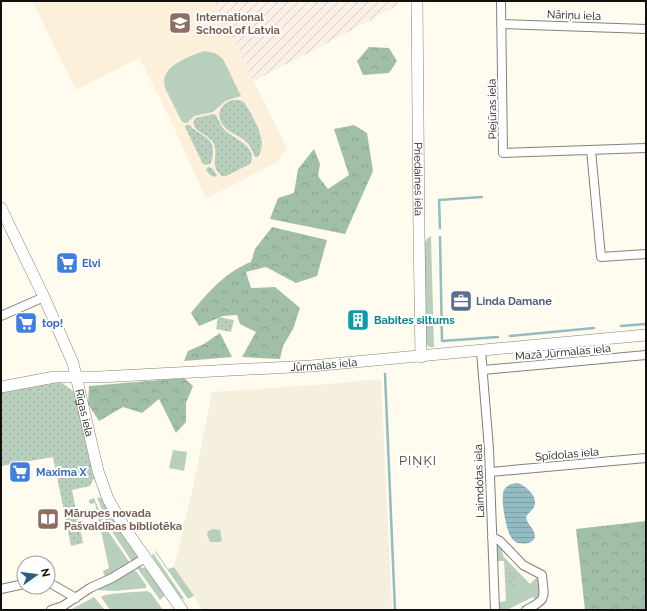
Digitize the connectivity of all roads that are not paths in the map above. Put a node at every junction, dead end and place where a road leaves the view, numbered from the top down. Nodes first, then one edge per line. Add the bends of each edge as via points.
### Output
1 (417, 1) edge
2 (501, 1) edge
3 (501, 24) junction
4 (646, 29) edge
5 (646, 148) edge
6 (591, 150) junction
7 (1, 208) edge
8 (646, 254) edge
9 (44, 297) junction
10 (3, 312) edge
11 (646, 335) edge
12 (482, 351) junction
13 (646, 355) edge
14 (421, 357) junction
15 (483, 370) junction
16 (76, 376) junction
17 (1, 387) edge
18 (646, 458) edge
19 (490, 472) junction
20 (492, 537) junction
21 (145, 558) junction
22 (16, 586) edge
23 (56, 587) edge
24 (1, 589) edge
25 (76, 598) junction
26 (63, 608) edge
27 (51, 610) edge
28 (182, 610) edge
29 (496, 610) edge
30 (526, 610) edge

1 - 14 main road, Priedaines iela
2 - 3 street, Piejūras iela
3 - 4 street, Nāriņu iela
3 - 6 street, Piejūras iela via 503,153
5 - 6 street, Piejūras iela
6 - 8 street via 602,257
7 - 9 main road, Rīgas iela
9 - 10 street
9 - 16 main road, Rīgas iela via 73,363
11 - 12 main road, Jūrmalas iela
12 - 14 main road, Jūrmalas iela
12 - 15 street, Laimdotas iela
13 - 15 street, Mazā Jūrmalas iela
14 - 16 main road, Jūrmalas iela via 311,366
15 - 19 street, Laimdotas iela
16 - 17 main road, Jūrmalas iela
16 - 21 main road, Rīgas iela via 92,449 105,491 119,519
18 - 19 street, Spīdolas iela
19 - 20 street, Laimdotas iela
20 - 29 street, Laimdotas iela
20 - 30 street via 500,541 523,565 542,575 544,595 540,603
21 - 25 street
21 - 28 main road, Rīgas iela
22 - 24 street
23 - 25 street
25 - 26 street
26 - 27 street

